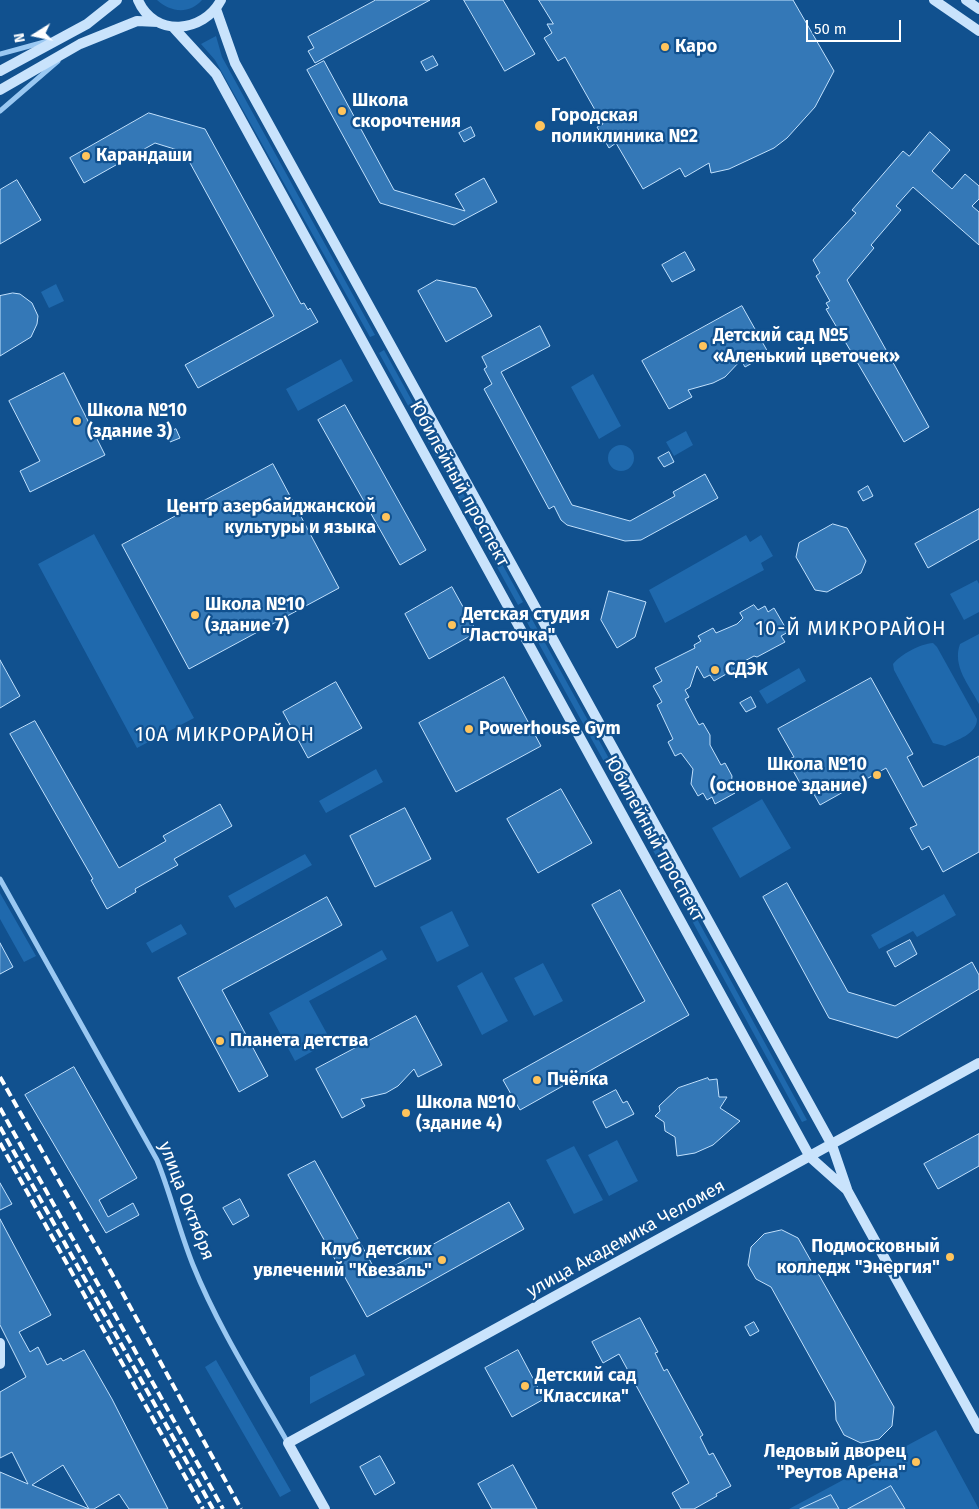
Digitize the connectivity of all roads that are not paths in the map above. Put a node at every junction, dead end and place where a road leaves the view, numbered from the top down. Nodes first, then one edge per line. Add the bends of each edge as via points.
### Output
1 (117, 0) edge
2 (138, 0) edge
3 (934, 0) edge
4 (966, 0) edge
5 (219, 5) edge
6 (979, 9) edge
7 (158, 22) junction
8 (173, 27) junction
9 (979, 31) edge
10 (63, 37) junction
11 (71, 49) junction
12 (0, 54) edge
13 (0, 71) edge
14 (0, 90) edge
15 (0, 111) edge
16 (0, 879) edge
17 (979, 1063) edge
18 (832, 1145) junction
19 (810, 1157) junction
20 (847, 1190) junction
21 (0, 1343) edge
22 (0, 1364) edge
23 (979, 1428) edge
24 (288, 1443) junction
25 (325, 1509) edge

1 - 10 street via 104,12
2 - 7 street via 147,14
3 - 9 street
4 - 6 street
5 - 8 street via 197,24
5 - 18 street, Юбилейный проспект via 236,63
7 - 8 street
7 - 11 street via 137,21
8 - 19 street, Юбилейный проспект via 216,74
10 - 12 street
10 - 13 street
11 - 14 street
11 - 15 street
16 - 24 street, улица Октября via 157,1160 198,1274 218,1317
17 - 18 street, улица Академика Челомея
18 - 19 street, улица Академика Челомея
18 - 20 street, Юбилейный проспект
19 - 20 street, Юбилейный проспект
19 - 24 street, улица Академика Челомея
20 - 23 street, Юбилейный проспект
21 - 22 street
24 - 25 street, улица Октября

